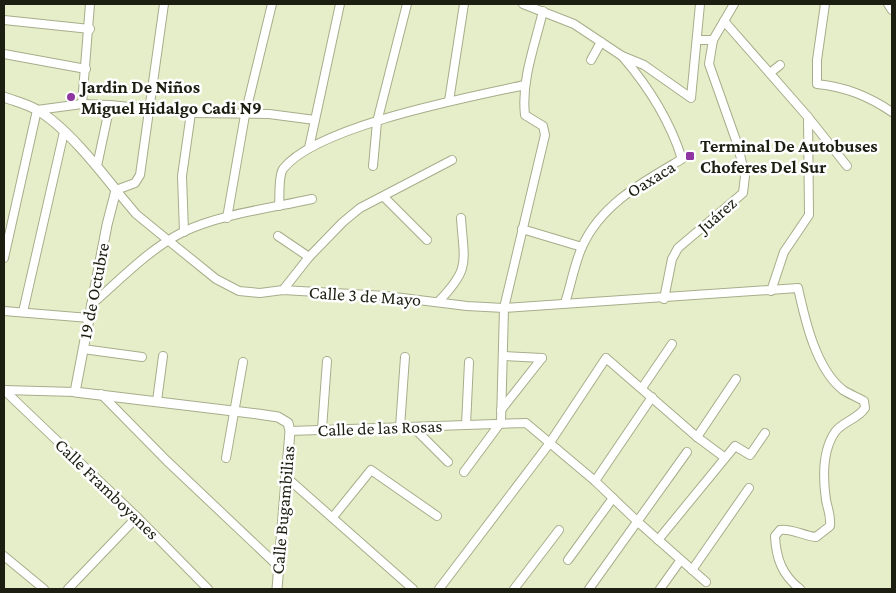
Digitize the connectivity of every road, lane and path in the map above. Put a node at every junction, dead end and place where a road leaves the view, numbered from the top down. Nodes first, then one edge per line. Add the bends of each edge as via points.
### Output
1 (90, 4) edge
2 (164, 4) edge
3 (272, 4) edge
4 (340, 4) edge
5 (407, 4) edge
6 (464, 4) edge
7 (525, 4) edge
8 (700, 4) edge
9 (734, 4) edge
10 (825, 4) edge
11 (888, 4) edge
12 (892, 10) edge
13 (543, 11) junction
14 (4, 20) edge
15 (724, 21) junction
16 (90, 30) junction
17 (698, 40) junction
18 (713, 40) junction
19 (602, 42) junction
20 (4, 54) edge
21 (622, 56) junction
22 (591, 60) dead end
23 (780, 65) dead end
24 (86, 69) junction
25 (770, 73) junction
26 (525, 85) junction
27 (4, 97) edge
28 (449, 101) junction
29 (82, 104) junction
30 (110, 105) junction
31 (149, 109) junction
32 (37, 110) junction
33 (892, 112) edge
34 (191, 113) junction
35 (245, 116) junction
36 (808, 117) junction
37 (315, 120) junction
38 (377, 122) junction
39 (64, 132) junction
40 (309, 148) junction
41 (452, 160) dead end
42 (97, 166) junction
43 (373, 166) dead end
44 (847, 166) dead end
45 (743, 168) junction
46 (763, 169) dead end
47 (116, 190) junction
48 (384, 198) junction
49 (312, 199) dead end
50 (280, 206) junction
51 (227, 218) junction
52 (461, 218) dead end
53 (522, 229) junction
54 (184, 232) junction
55 (278, 236) dead end
56 (427, 240) dead end
57 (169, 241) junction
58 (582, 247) junction
59 (310, 257) junction
60 (4, 258) edge
61 (283, 290) junction
62 (771, 291) junction
63 (664, 299) junction
64 (438, 302) junction
65 (565, 303) junction
66 (91, 305) junction
67 (504, 308) junction
68 (4, 312) edge
69 (23, 312) junction
70 (89, 318) junction
71 (672, 344) dead end
72 (83, 349) junction
73 (163, 356) dead end
74 (503, 356) junction
75 (142, 357) dead end
76 (405, 357) dead end
77 (327, 361) dead end
78 (243, 362) dead end
79 (468, 362) dead end
80 (736, 379) dead end
81 (642, 388) junction
82 (4, 390) edge
83 (75, 392) junction
84 (102, 394) junction
85 (652, 397) junction
86 (157, 402) junction
87 (502, 410) junction
88 (234, 412) junction
89 (501, 422) junction
90 (466, 424) junction
91 (400, 427) junction
92 (413, 427) junction
93 (322, 429) junction
94 (290, 431) junction
95 (765, 433) dead end
96 (696, 437) junction
97 (549, 444) junction
98 (687, 452) dead end
99 (724, 457) junction
100 (226, 458) dead end
101 (448, 462) dead end
102 (464, 472) dead end
103 (285, 476) junction
104 (595, 481) junction
105 (749, 488) dead end
106 (613, 498) junction
107 (437, 516) dead end
108 (137, 517) junction
109 (333, 517) junction
110 (638, 522) junction
111 (559, 530) dead end
112 (658, 540) junction
113 (4, 556) edge
114 (568, 560) dead end
115 (680, 561) junction
116 (279, 567) junction
117 (692, 570) junction
118 (706, 582) dead end
119 (44, 589) edge
120 (68, 589) edge
121 (208, 589) edge
122 (277, 589) edge
123 (411, 589) edge
124 (439, 589) edge
125 (514, 589) edge
126 (589, 589) edge
127 (660, 589) edge
128 (800, 589) edge

1 - 16 street
2 - 31 street
3 - 35 street
4 - 37 street
5 - 38 street
6 - 28 street
7 - 13 street
8 - 17 street
9 - 15 street
10 - 33 street via 817,84 868,96
11 - 12 street
13 - 19 street via 574,24
13 - 26 street
14 - 16 street
15 - 18 street
15 - 25 street
16 - 24 street
17 - 18 street
17 - 21 street via 691,98 644,65
18 - 45 street, Juárez via 709,64
19 - 21 street
19 - 22 street
20 - 24 street
21 - 58 street, Oaxaca via 641,78 675,135 682,160 635,186 609,208
23 - 25 street
24 - 29 street
25 - 36 street
26 - 28 street
26 - 53 street via 526,115 544,126 545,134
27 - 32 street, Calle 3 de Mayo
28 - 38 street
29 - 30 street
29 - 32 street
30 - 31 street
30 - 42 street
31 - 34 street
31 - 47 street via 138,180
32 - 39 street, Calle 3 de Mayo
32 - 60 street
34 - 35 street
34 - 54 street via 182,176
35 - 37 street via 269,114
35 - 51 street
36 - 44 street
36 - 62 street via 809,215 784,252
37 - 40 street
38 - 40 street via 341,133
38 - 43 street
39 - 42 street, Calle 3 de Mayo
39 - 69 street
40 - 50 street via 282,171
41 - 48 street
42 - 47 street, Calle 3 de Mayo
45 - 46 street
45 - 63 street, Juárez via 743,193 678,248 672,259
47 - 57 street, Calle 3 de Mayo via 136,214
47 - 66 street, 19 de Octubre
48 - 56 street
48 - 59 street via 360,208
49 - 50 street
50 - 51 street
51 - 54 street
52 - 64 street via 463,272
53 - 58 street
53 - 67 street
54 - 57 street
55 - 59 street
57 - 61 street, Calle 3 de Mayo via 216,279 239,291
57 - 66 street
58 - 65 street, Oaxaca
59 - 61 street
61 - 64 street, Calle 3 de Mayo
62 - 63 street, Calle 3 de Mayo
62 - 128 street, Calle 3 de Mayo via 798,288 807,329 822,362 843,389 864,401 865,408 836,430 827,452 824,476 830,526 816,537 803,536 786,528 775,536 779,563 791,582
63 - 65 street, Calle 3 de Mayo
64 - 67 street, Calle 3 de Mayo
65 - 67 street, Calle 3 de Mayo
66 - 70 street, 19 de Octubre
67 - 74 street
68 - 69 street
69 - 70 street
70 - 72 street, 19 de Octubre
71 - 81 street
72 - 75 street
72 - 83 street, 19 de Octubre
73 - 86 street
74 - 87 street
74 - 87 street via 542,358
76 - 91 street
77 - 93 street
78 - 88 street
79 - 90 street
80 - 96 street
81 - 85 street
81 - 97 street via 606,358
82 - 83 street
82 - 108 street, Calle Framboyanes
83 - 84 street
84 - 86 street
84 - 116 street
85 - 96 street
85 - 104 street
86 - 88 street
87 - 89 street
88 - 94 street via 286,419
88 - 100 street
89 - 90 street, Calle de las Rosas
89 - 97 street, Calle de las Rosas via 526,423
89 - 102 street
90 - 92 street, Calle de las Rosas
91 - 92 street, Calle de las Rosas
91 - 93 street, Calle de las Rosas
92 - 101 street
93 - 94 street, Calle de las Rosas
94 - 103 street, Calle Bugambilias
95 - 99 street via 750,455 735,446
96 - 99 street
97 - 104 street, Calle de las Rosas
97 - 124 street
98 - 110 street
99 - 112 street
103 - 109 street
103 - 116 street, Calle Bugambilias
104 - 106 street, Calle de las Rosas
105 - 117 street
106 - 110 street, Calle de las Rosas
106 - 114 street
107 - 109 street via 371,470
108 - 120 street
108 - 121 street, Calle Framboyanes
109 - 123 street
110 - 112 street, Calle de las Rosas
110 - 126 street
111 - 125 street
112 - 115 street, Calle de las Rosas
113 - 119 street
115 - 117 street, Calle de las Rosas
115 - 127 street
116 - 122 street, Calle Bugambilias
117 - 118 street, Calle de las Rosas

